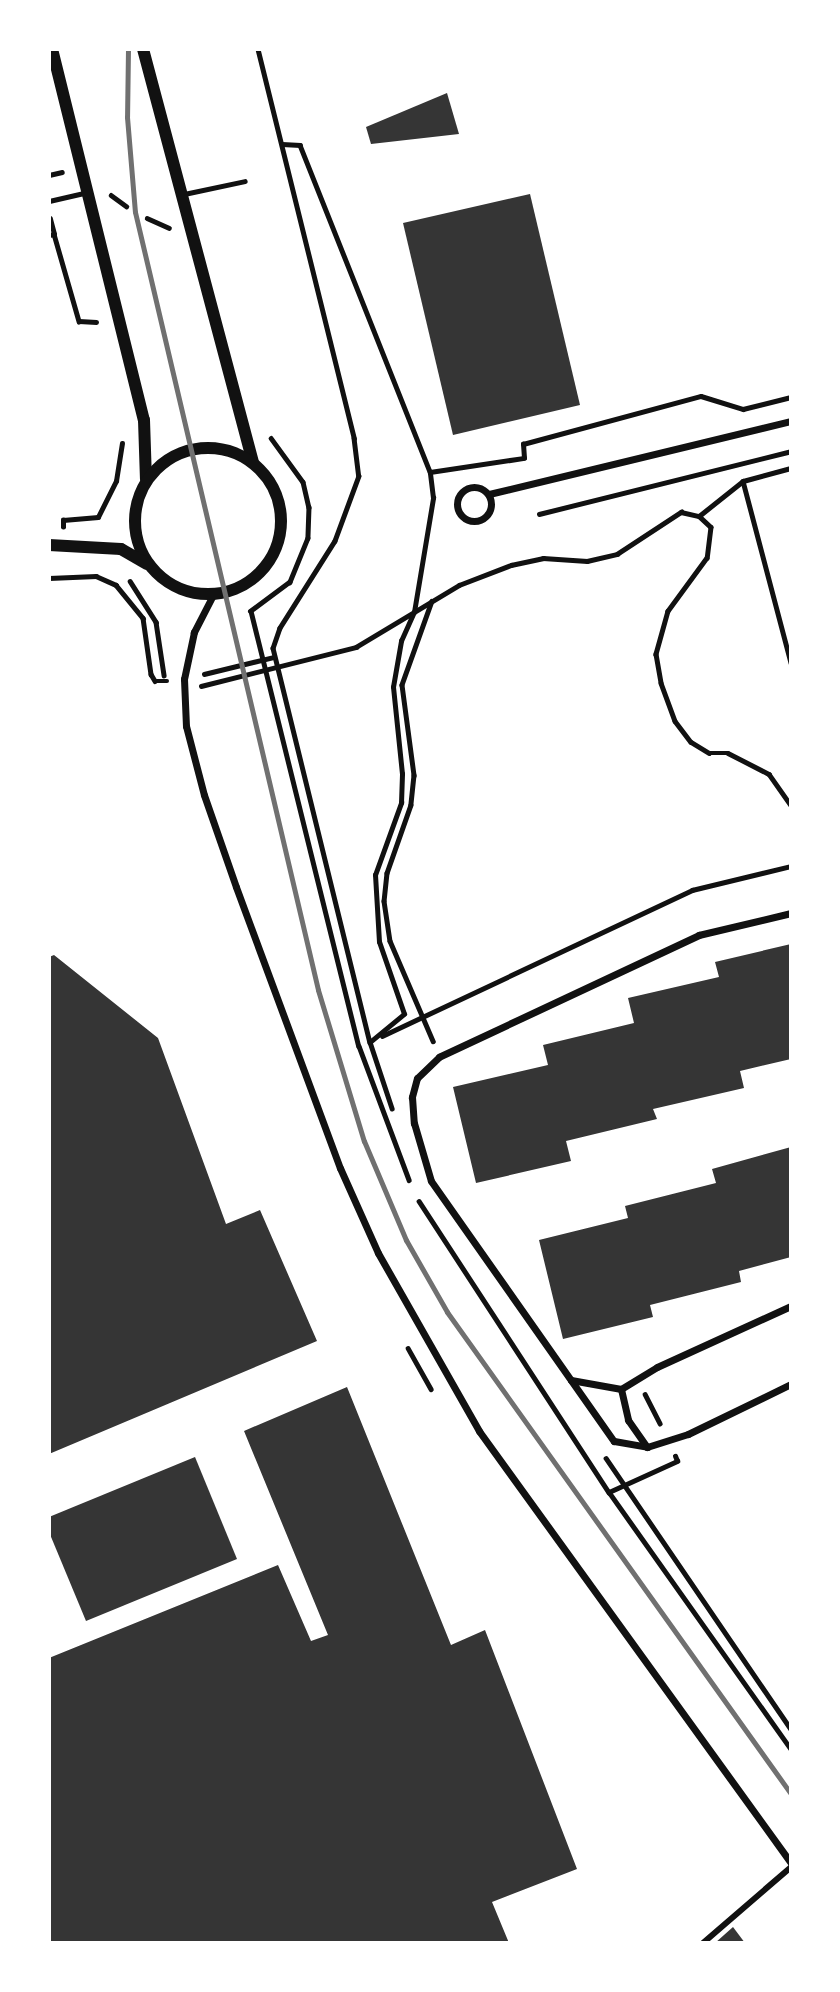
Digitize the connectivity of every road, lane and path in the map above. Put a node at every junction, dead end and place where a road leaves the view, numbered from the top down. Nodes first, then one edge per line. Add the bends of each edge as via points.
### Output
1 (52, 49) edge
2 (144, 49) edge
3 (258, 49) edge
4 (282, 144) junction
5 (245, 181) dead end
6 (88, 192) junction
7 (181, 195) junction
8 (49, 201) edge
9 (49, 217) edge
10 (147, 218) dead end
11 (173, 230) dead end
12 (51, 234) edge
13 (98, 332) dead end
14 (791, 397) edge
15 (791, 421) edge
16 (124, 431) dead end
17 (269, 435) dead end
18 (791, 451) edge
19 (253, 462) junction
20 (791, 467) edge
21 (430, 472) junction
22 (146, 479) junction
23 (743, 481) junction
24 (488, 494) junction
25 (539, 514) dead end
26 (699, 516) junction
27 (64, 543) junction
28 (49, 545) edge
29 (147, 564) junction
30 (49, 578) edge
31 (128, 578) dead end
32 (213, 595) junction
33 (432, 601) junction
34 (414, 612) junction
35 (790, 655) edge
36 (274, 657) junction
37 (261, 660) junction
38 (791, 663) edge
39 (277, 670) junction
40 (265, 673) junction
41 (184, 679) junction
42 (165, 681) junction
43 (184, 690) junction
44 (791, 805) edge
45 (791, 866) edge
46 (791, 913) edge
47 (422, 1016) junction
48 (370, 1042) junction
49 (359, 1046) junction
50 (439, 1056) junction
51 (396, 1117) dead end
52 (791, 1306) edge
53 (401, 1336) dead end
54 (569, 1379) junction
55 (791, 1384) edge
56 (621, 1389) junction
57 (433, 1392) dead end
58 (647, 1447) junction
59 (600, 1449) dead end
60 (791, 1729) edge
61 (791, 1749) edge
62 (791, 1865) edge
63 (703, 1943) edge

1 - 6 street
2 - 7 street
3 - 4 path
4 - 21 path via 300,145
4 - 36 path via 354,438 359,477 335,541 275,639
5 - 7 lane
6 - 8 lane
6 - 22 street via 144,420
7 - 19 street
9 - 12 path
10 - 11 path
12 - 13 path via 79,321 95,320
14 - 21 path via 743,409 701,396 523,444 524,458
15 - 24 street
16 - 27 path via 116,481 97,517 63,520
17 - 37 path via 303,482 309,506 308,538 290,582 251,611
18 - 25 path
19 - 22 street via 231,451 207,447 183,451
19 - 32 street via 270,481 280,504 282,530 274,554 259,574 238,589
20 - 23 path
21 - 34 path via 432,498
22 - 29 street via 134,520 136,541
23 - 26 path
23 - 35 path
24 - 24 street via 479,487 467,488 459,496 459,512 467,520 483,519 492,505
26 - 33 path via 681,512 617,554 511,565
26 - 44 path via 711,527 710,545 706,558 668,611 656,653 661,684 674,721 691,742 709,753 748,760 769,774
27 - 28 street
27 - 29 street via 121,549
29 - 32 street via 176,587
30 - 42 path via 96,576 116,585 143,618 151,674 155,681
31 - 42 path via 145,598 156,622
32 - 41 street via 194,632
33 - 34 path
33 - 47 path via 402,685 414,775 411,805 387,873 384,901 390,941
34 - 39 path via 356,646
34 - 48 path via 401,641 393,687 401,803 375,875 374,901 379,942 404,1014
35 - 38 path
36 - 37 path
36 - 39 path
37 - 40 path
37 - 41 path
39 - 40 path
39 - 48 path
40 - 43 path
40 - 49 path
41 - 42 path
41 - 43 street
42 - 43 path via 166,692
43 - 62 street via 186,726 208,806 340,1168 378,1253 479,1431
45 - 47 path via 692,890
46 - 50 street via 699,935
47 - 48 path
47 - 50 path
48 - 49 path
48 - 51 path
49 - 61 path via 424,1211 609,1492
50 - 54 street via 417,1078 412,1097 414,1123 431,1181
52 - 56 street via 657,1367
53 - 57 path
54 - 56 street
54 - 58 street via 614,1441
55 - 58 street via 688,1434
56 - 58 street via 628,1420
59 - 60 path
62 - 63 street

